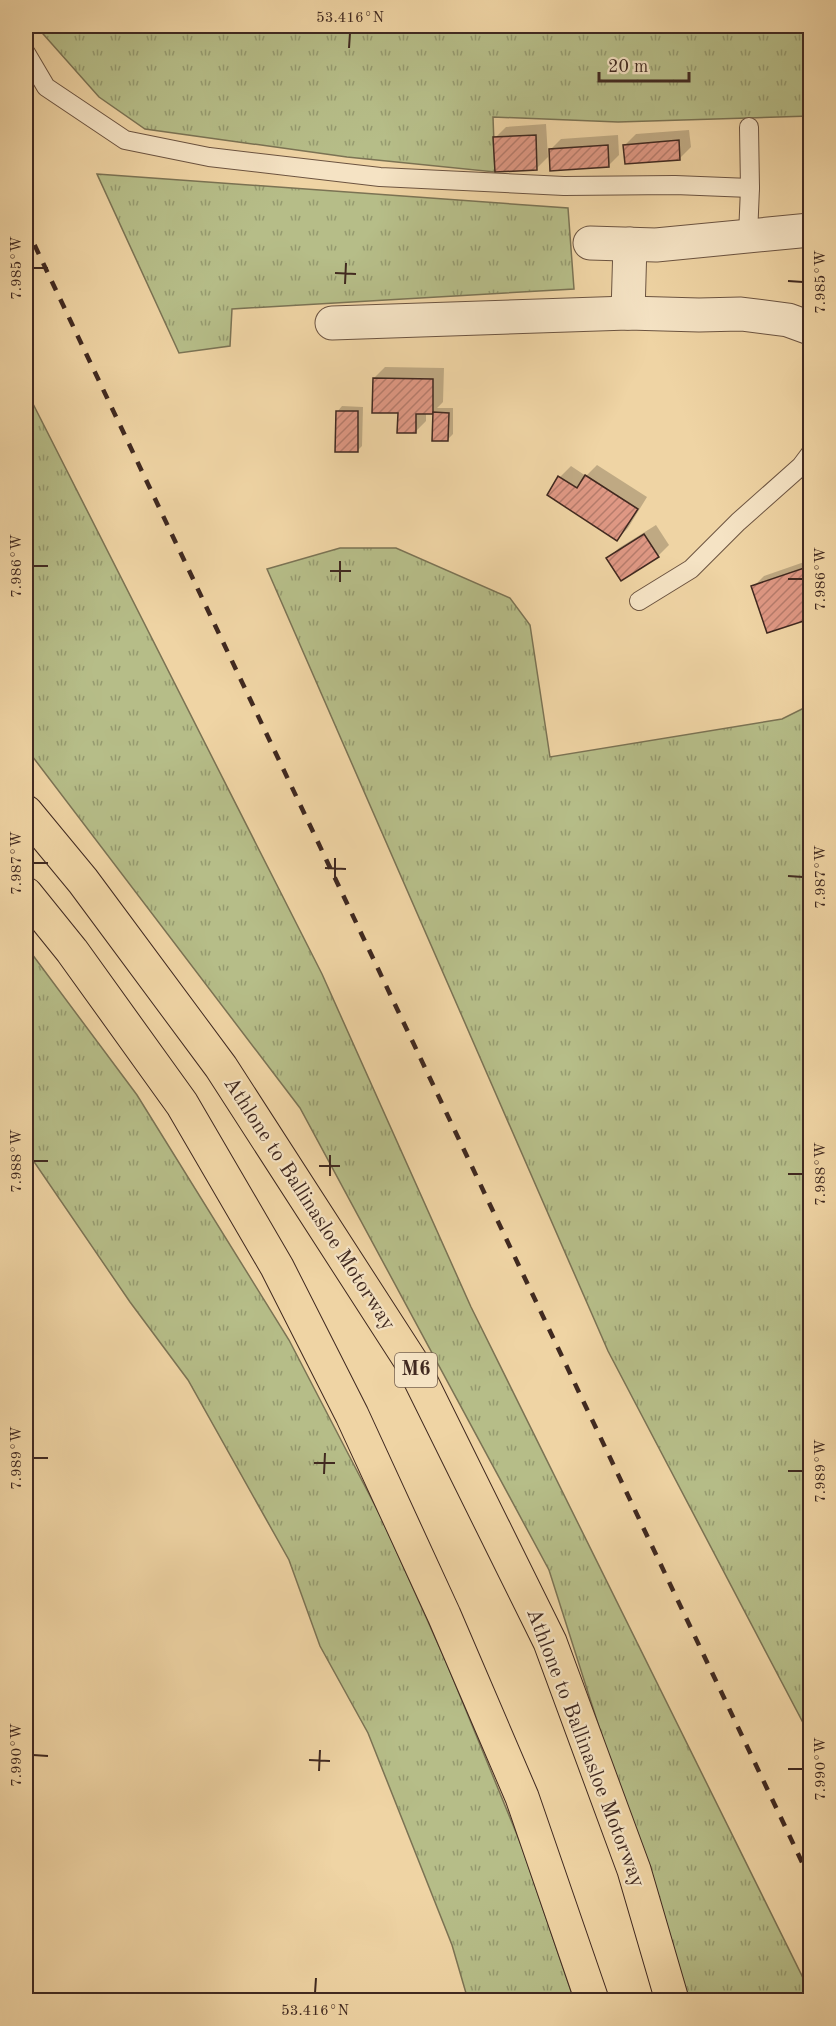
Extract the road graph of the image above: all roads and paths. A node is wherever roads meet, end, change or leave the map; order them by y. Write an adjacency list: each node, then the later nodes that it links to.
1 (26, 53): 3 (lane)
2 (749, 127): 3 (lane)
3 (750, 188): 5 (lane)
4 (810, 230): 5 (street)
5 (748, 236): 7 (street)
6 (590, 243): 7 (street)
7 (630, 244): 8 (street)
8 (628, 313): 9 (street); 10 (street)
9 (332, 323)
10 (810, 328)
11 (810, 454): 12 (lane)
12 (639, 601)
13 (26, 812): 16 (highway, Athlone to Ballinasloe Motorway / M6)
14 (26, 894): 15 (highway)
15 (592, 2001)
16 (672, 2001)

